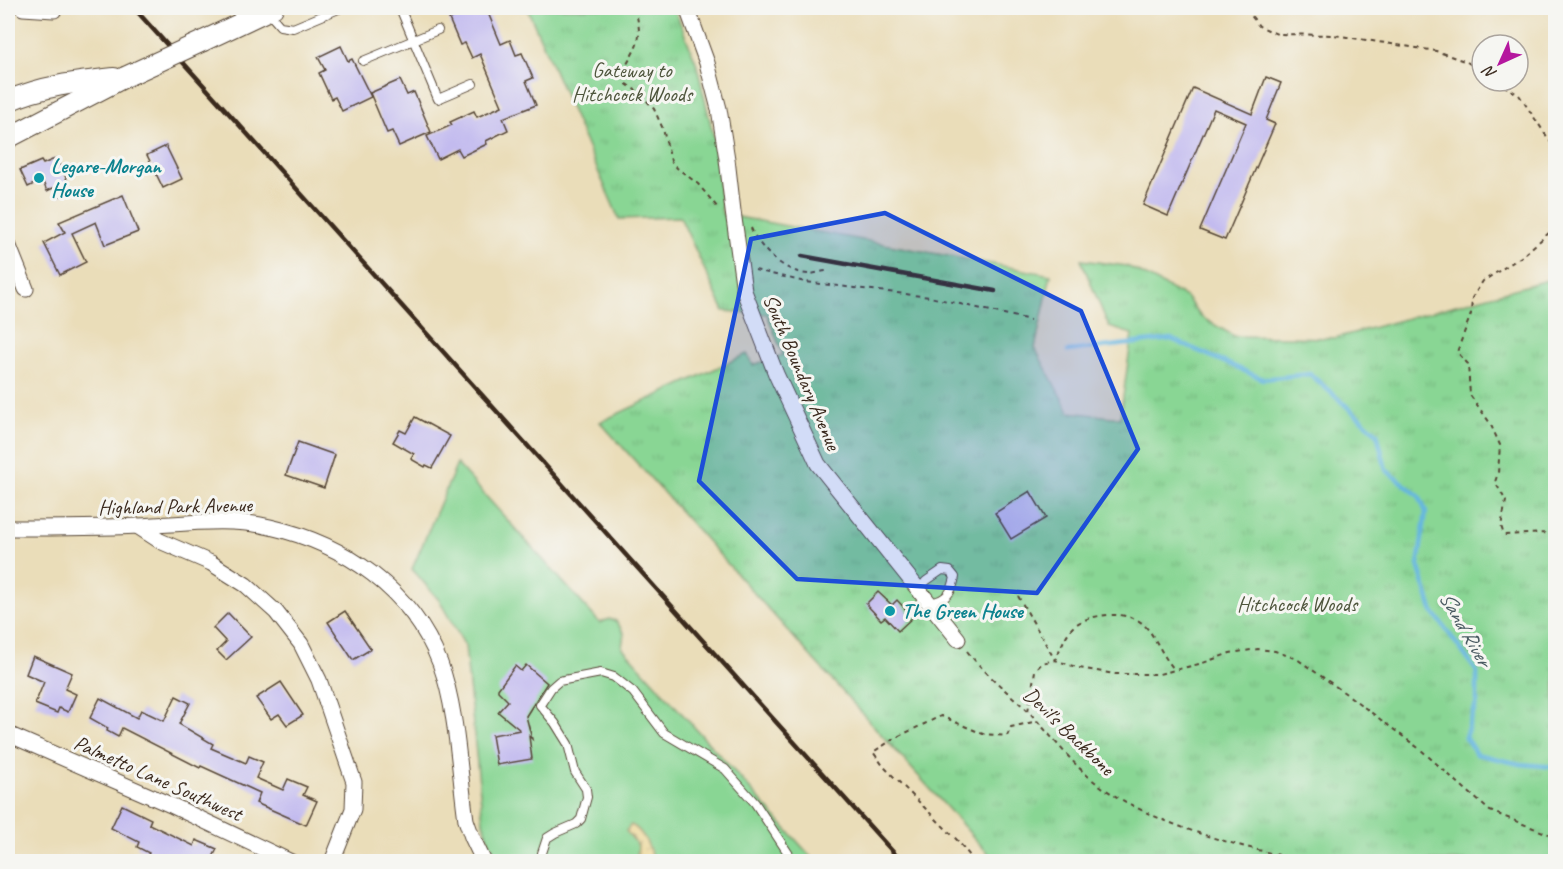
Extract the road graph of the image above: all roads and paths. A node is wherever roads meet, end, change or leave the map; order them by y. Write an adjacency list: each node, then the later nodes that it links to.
1 (23, 8): 8 (street)
2 (341, 8): 7 (lane)
3 (400, 8): 11 (lane)
4 (635, 8): 20 (path)
5 (687, 8): 24 (street, South Boundary Avenue)
6 (1251, 8): 13 (path)
7 (270, 9): 9 (street)
8 (54, 10)
9 (242, 13): 14 (street, bridge)
10 (438, 30): 11 (lane)
11 (413, 40): 12 (lane); 15 (lane)
12 (363, 61)
13 (1470, 64)
14 (125, 77): 17 (street); 18 (street)
15 (473, 84)
16 (1516, 93): 19 (path)
17 (8, 100)
18 (8, 138)
19 (1556, 150)
20 (720, 211)
21 (749, 223): 25 (path)
22 (1556, 227): 30 (path)
23 (8, 244): 26 (street)
24 (741, 267): 27 (path); 33 (street, South Boundary Avenue)
25 (828, 271)
26 (26, 289)
27 (1030, 320)
28 (137, 526): 29 (street, Highland Park Avenue); 44 (street); 45 (street, Highland Park Avenue)
29 (8, 528)
30 (1549, 533): 31 (path); 32 (path)
31 (1556, 533)
32 (1556, 542)
33 (919, 590): 35 (street, South Boundary Avenue); 35 (lane)
34 (1018, 596): 37 (path)
35 (931, 603): 36 (street, South Boundary Avenue)
36 (958, 639): 39 (path, Devil's Backbone)
37 (1055, 660): 38 (path); 38 (path); 39 (path)
38 (1175, 670): 42 (path)
39 (1028, 711): 40 (path, Devil's Backbone)
40 (1037, 721): 48 (path); 49 (path, Devil's Backbone)
41 (8, 734): 43 (street, Palmetto Lane Southwest)
42 (1556, 837)
43 (286, 860)
44 (332, 861)
45 (484, 861)
46 (543, 861): 47 (lane)
47 (794, 861)
48 (975, 861)
49 (1313, 861)

